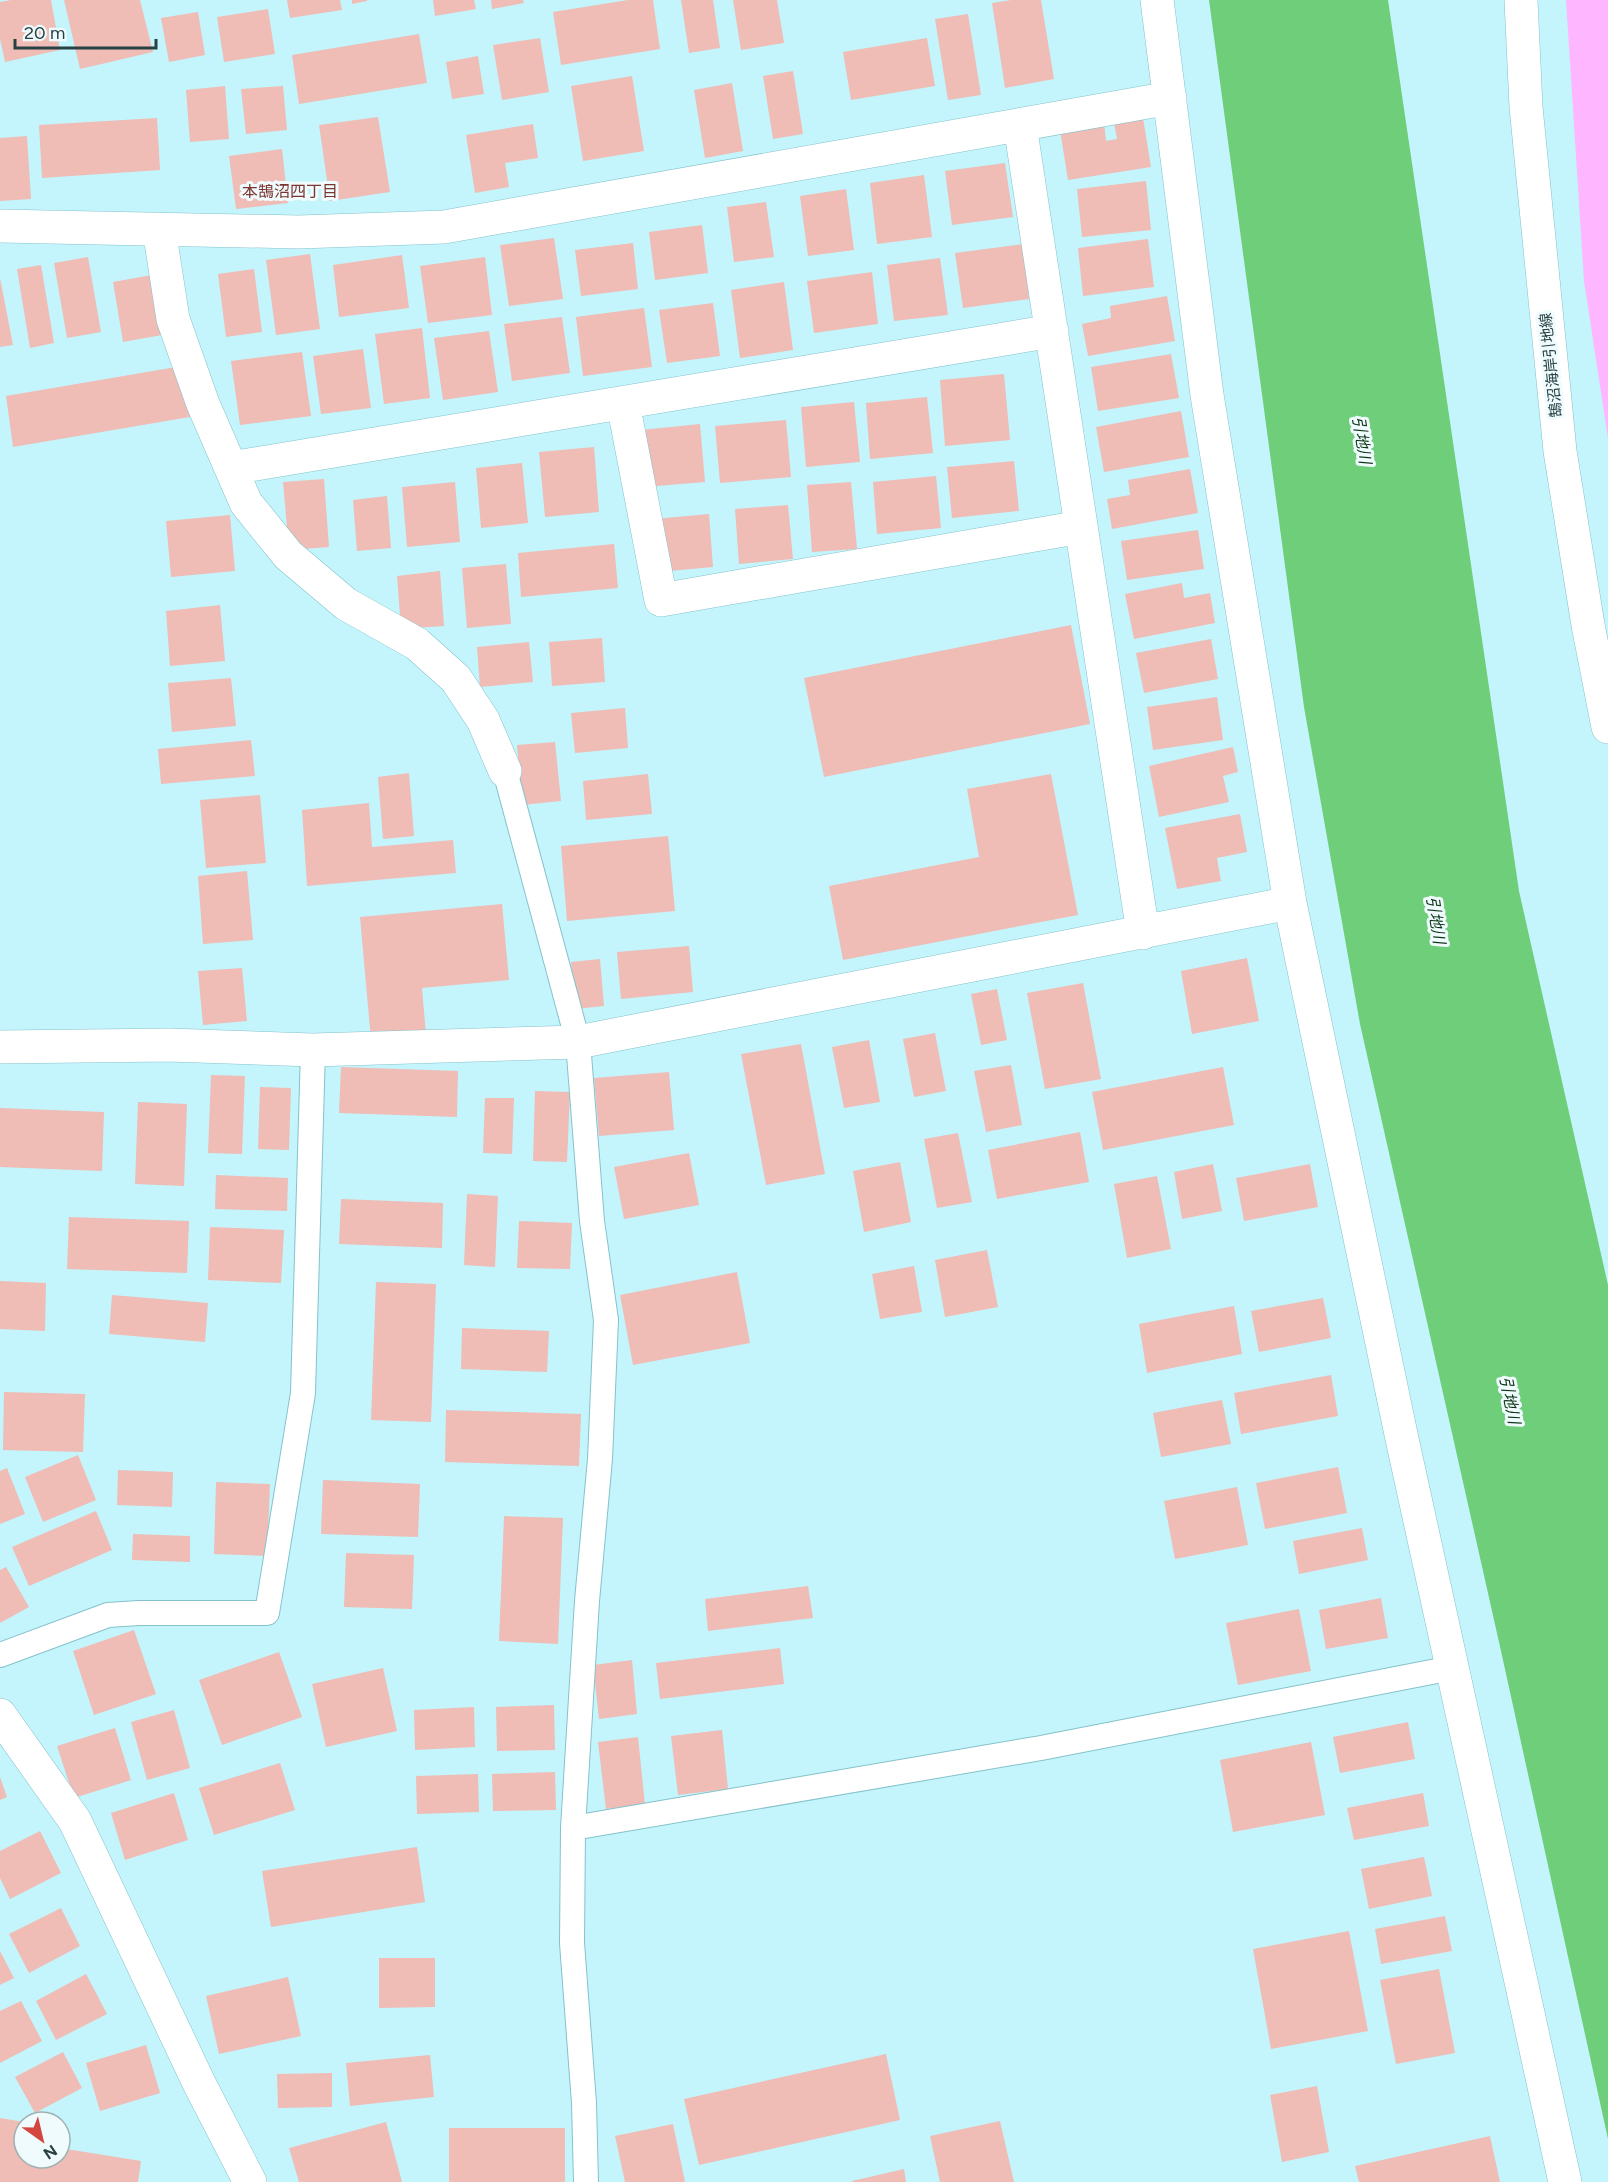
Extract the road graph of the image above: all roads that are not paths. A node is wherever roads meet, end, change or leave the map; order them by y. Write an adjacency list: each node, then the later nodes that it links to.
1 (1156, 0): 3 (street)
2 (1521, 0): 11 (street, 鵠沼海岸引地線)
3 (1170, 98): 4 (street); 13 (street)
4 (1020, 125): 6 (street); 7 (street)
5 (0, 226): 6 (street)
6 (159, 229): 9 (street)
7 (1052, 331): 8 (street); 10 (street)
8 (623, 403): 9 (street); 10 (street)
9 (231, 468): 12 (street)
10 (1081, 527): 14 (street)
11 (1608, 728)
12 (505, 771): 15 (lane)
13 (1290, 903): 14 (street); 19 (street)
14 (1143, 933): 15 (street)
15 (578, 1042): 17 (street); 21 (lane)
16 (0, 1047): 17 (street)
17 (313, 1050): 18 (lane)
18 (0, 1655)
19 (1452, 1668): 21 (lane); 24 (street)
20 (0, 1715): 22 (street)
21 (573, 1828): 23 (lane)
22 (250, 2182)
23 (586, 2182)
24 (1565, 2182)

